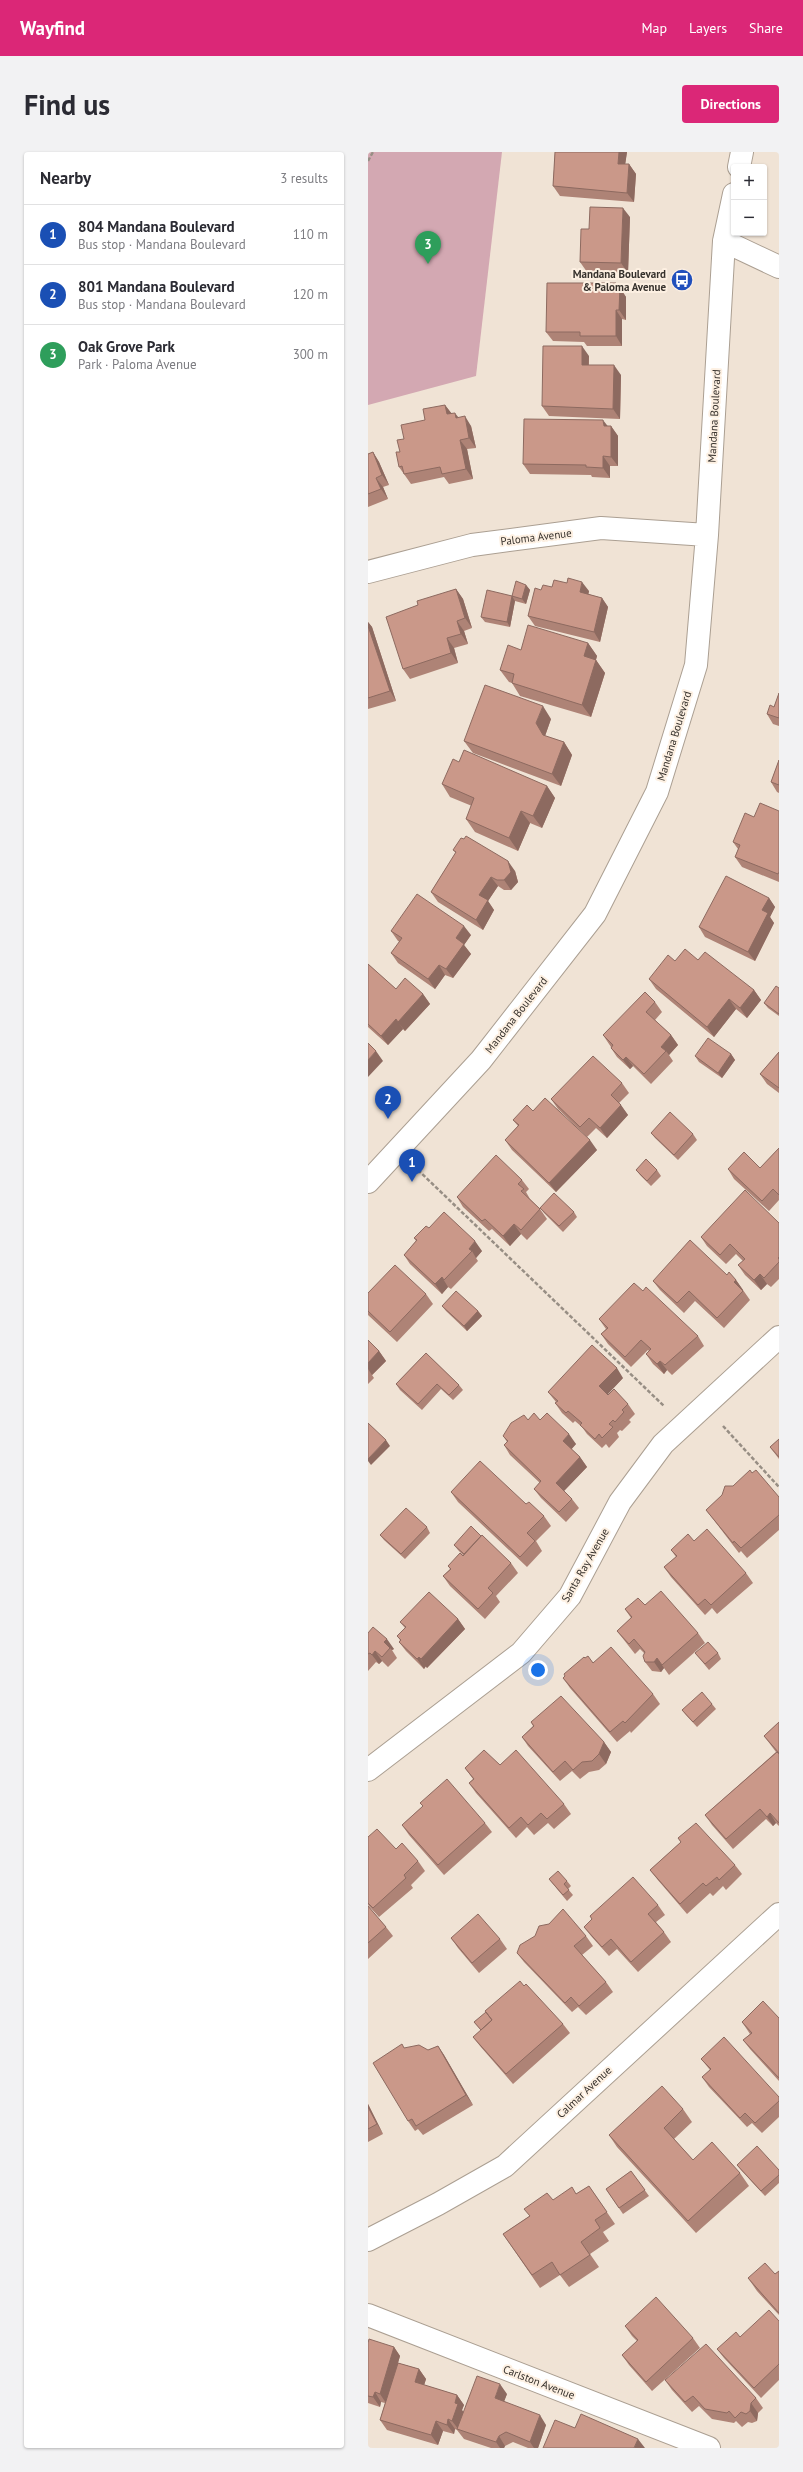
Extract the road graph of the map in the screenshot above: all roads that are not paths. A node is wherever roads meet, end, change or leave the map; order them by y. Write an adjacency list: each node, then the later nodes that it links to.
1 (742, 152): 2 (street)
2 (740, 164)
3 (733, 200): 4 (street, Mandana Boulevard)
4 (724, 241): 5 (street); 6 (street, Mandana Boulevard)
5 (779, 267)
6 (707, 535): 7 (street, Paloma Avenue); 8 (street, Mandana Boulevard)
7 (368, 572)
8 (368, 1182)
9 (779, 1337): 10 (street, Santa Ray Avenue)
10 (368, 1770)
11 (779, 1914): 12 (street, Calmar Avenue)
12 (368, 2240)
13 (368, 2315): 14 (street, Carlston Avenue)
14 (709, 2448)

